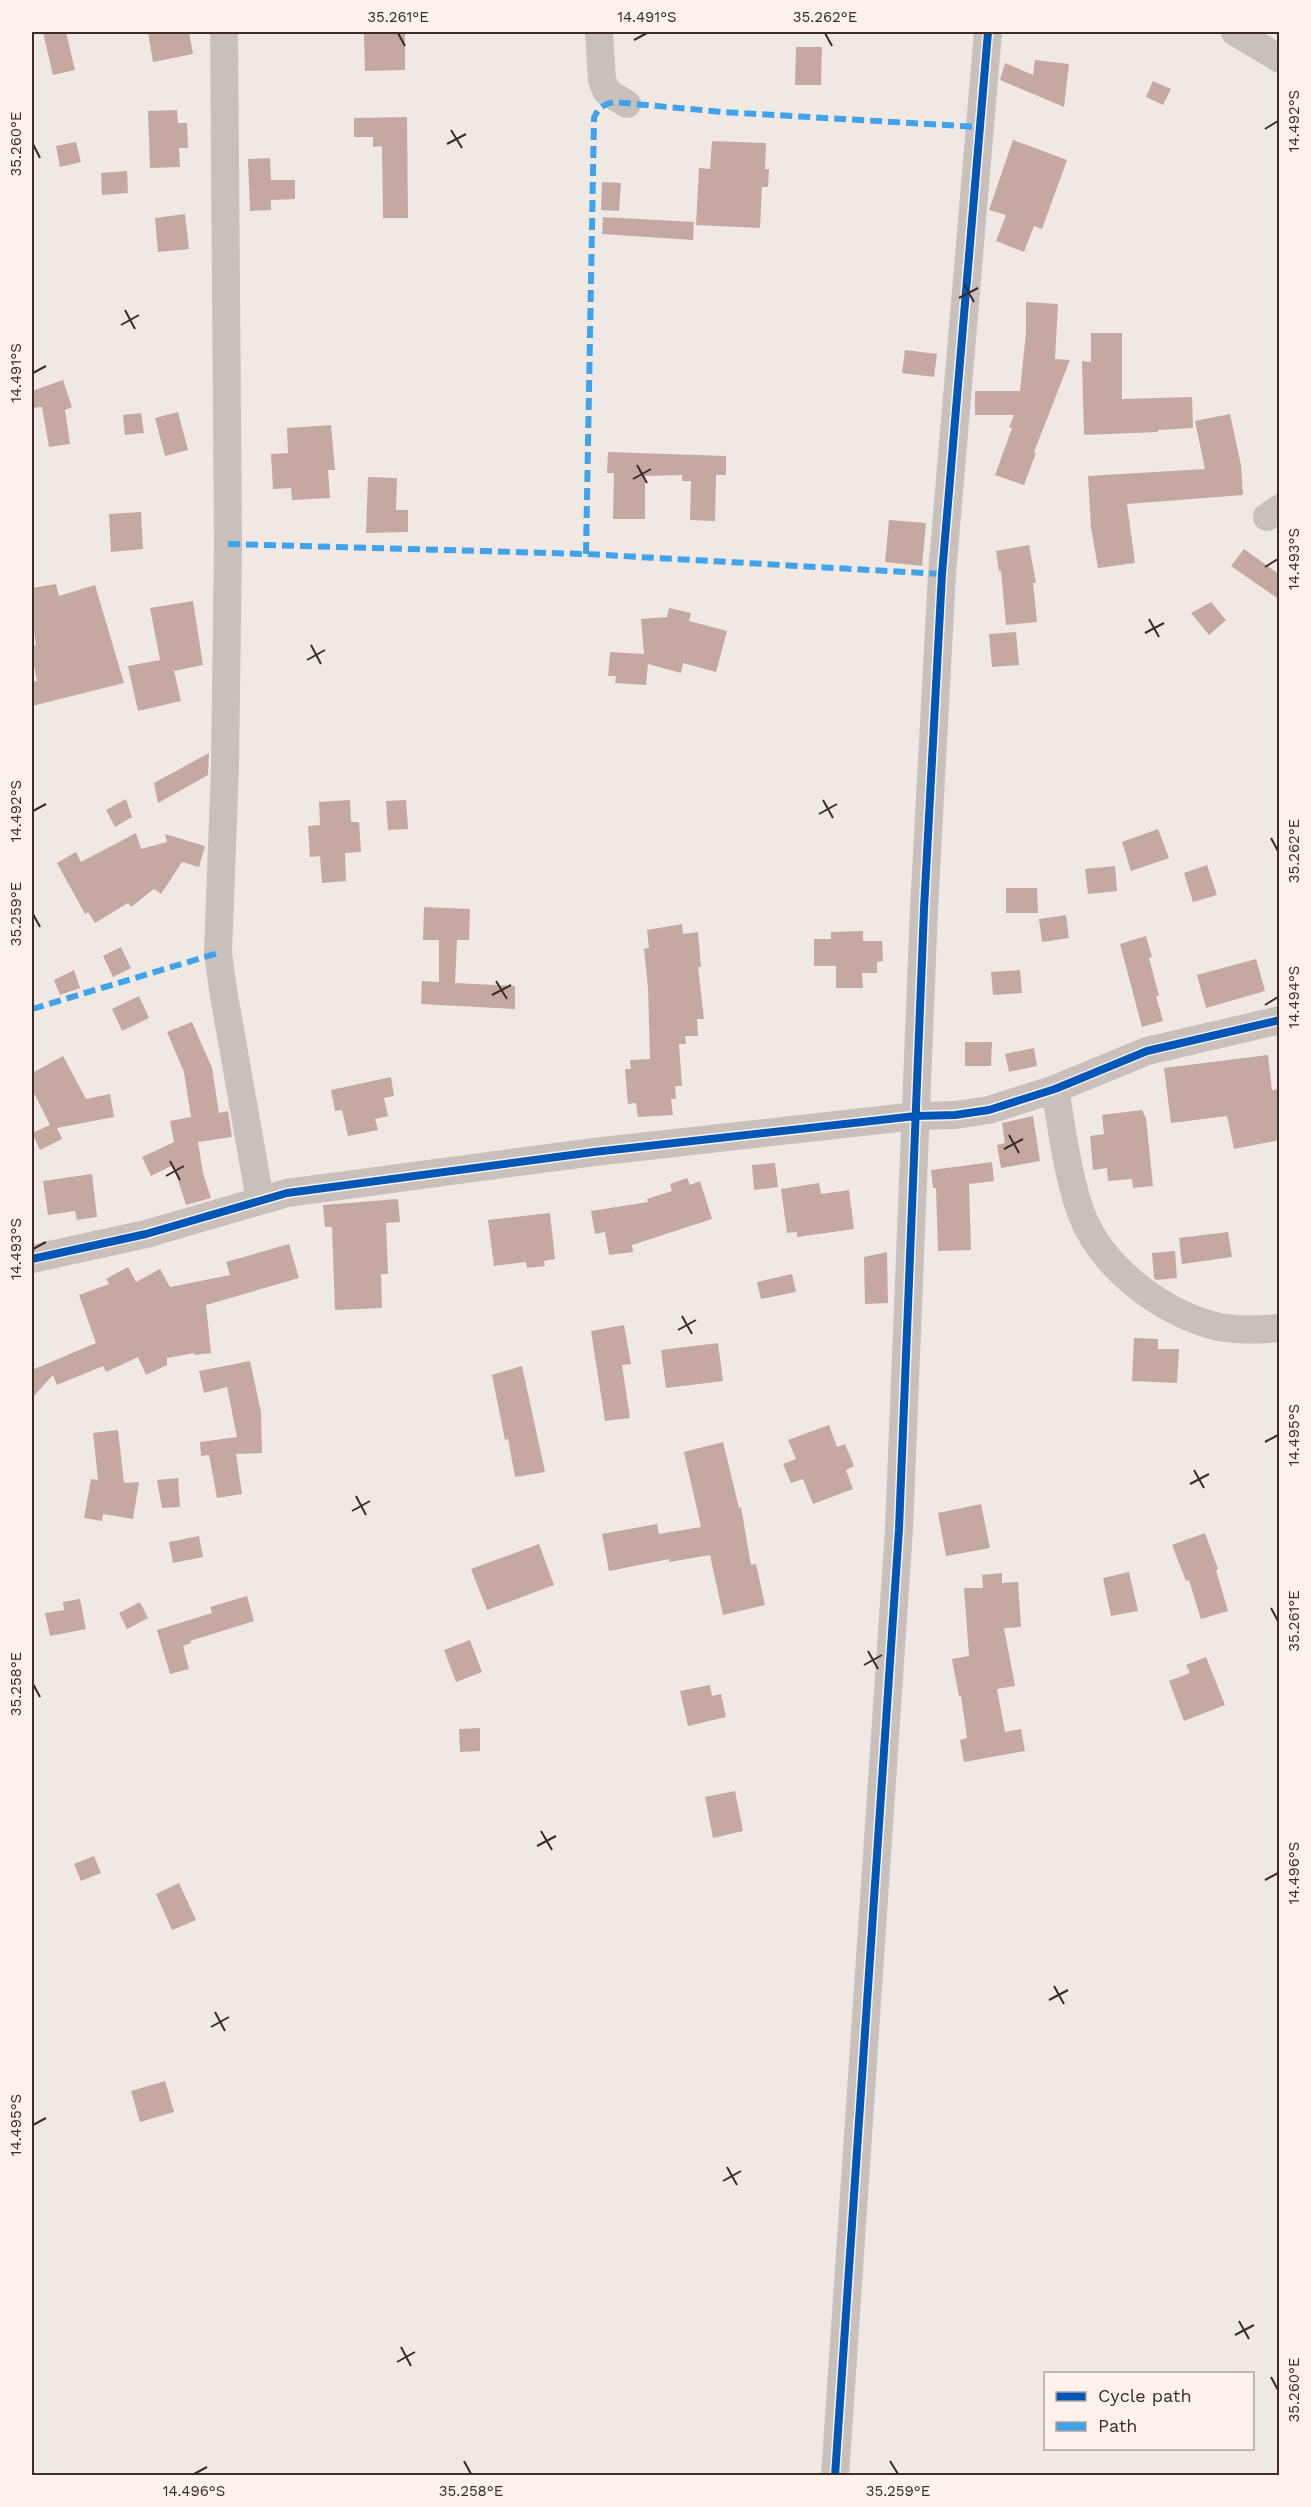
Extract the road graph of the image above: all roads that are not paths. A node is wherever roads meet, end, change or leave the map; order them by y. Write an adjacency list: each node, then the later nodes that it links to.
1 (224, 32): 10 (street)
2 (598, 32): 6 (street)
3 (988, 32): 9 (street)
4 (1235, 32): 5 (street)
5 (1280, 59)
6 (627, 104)
7 (1280, 1020): 8 (street)
8 (1055, 1089): 9 (street); 12 (street)
9 (916, 1116): 10 (street); 13 (street)
10 (260, 1200): 11 (street)
11 (32, 1259)
12 (1280, 1328)
13 (835, 2475)

